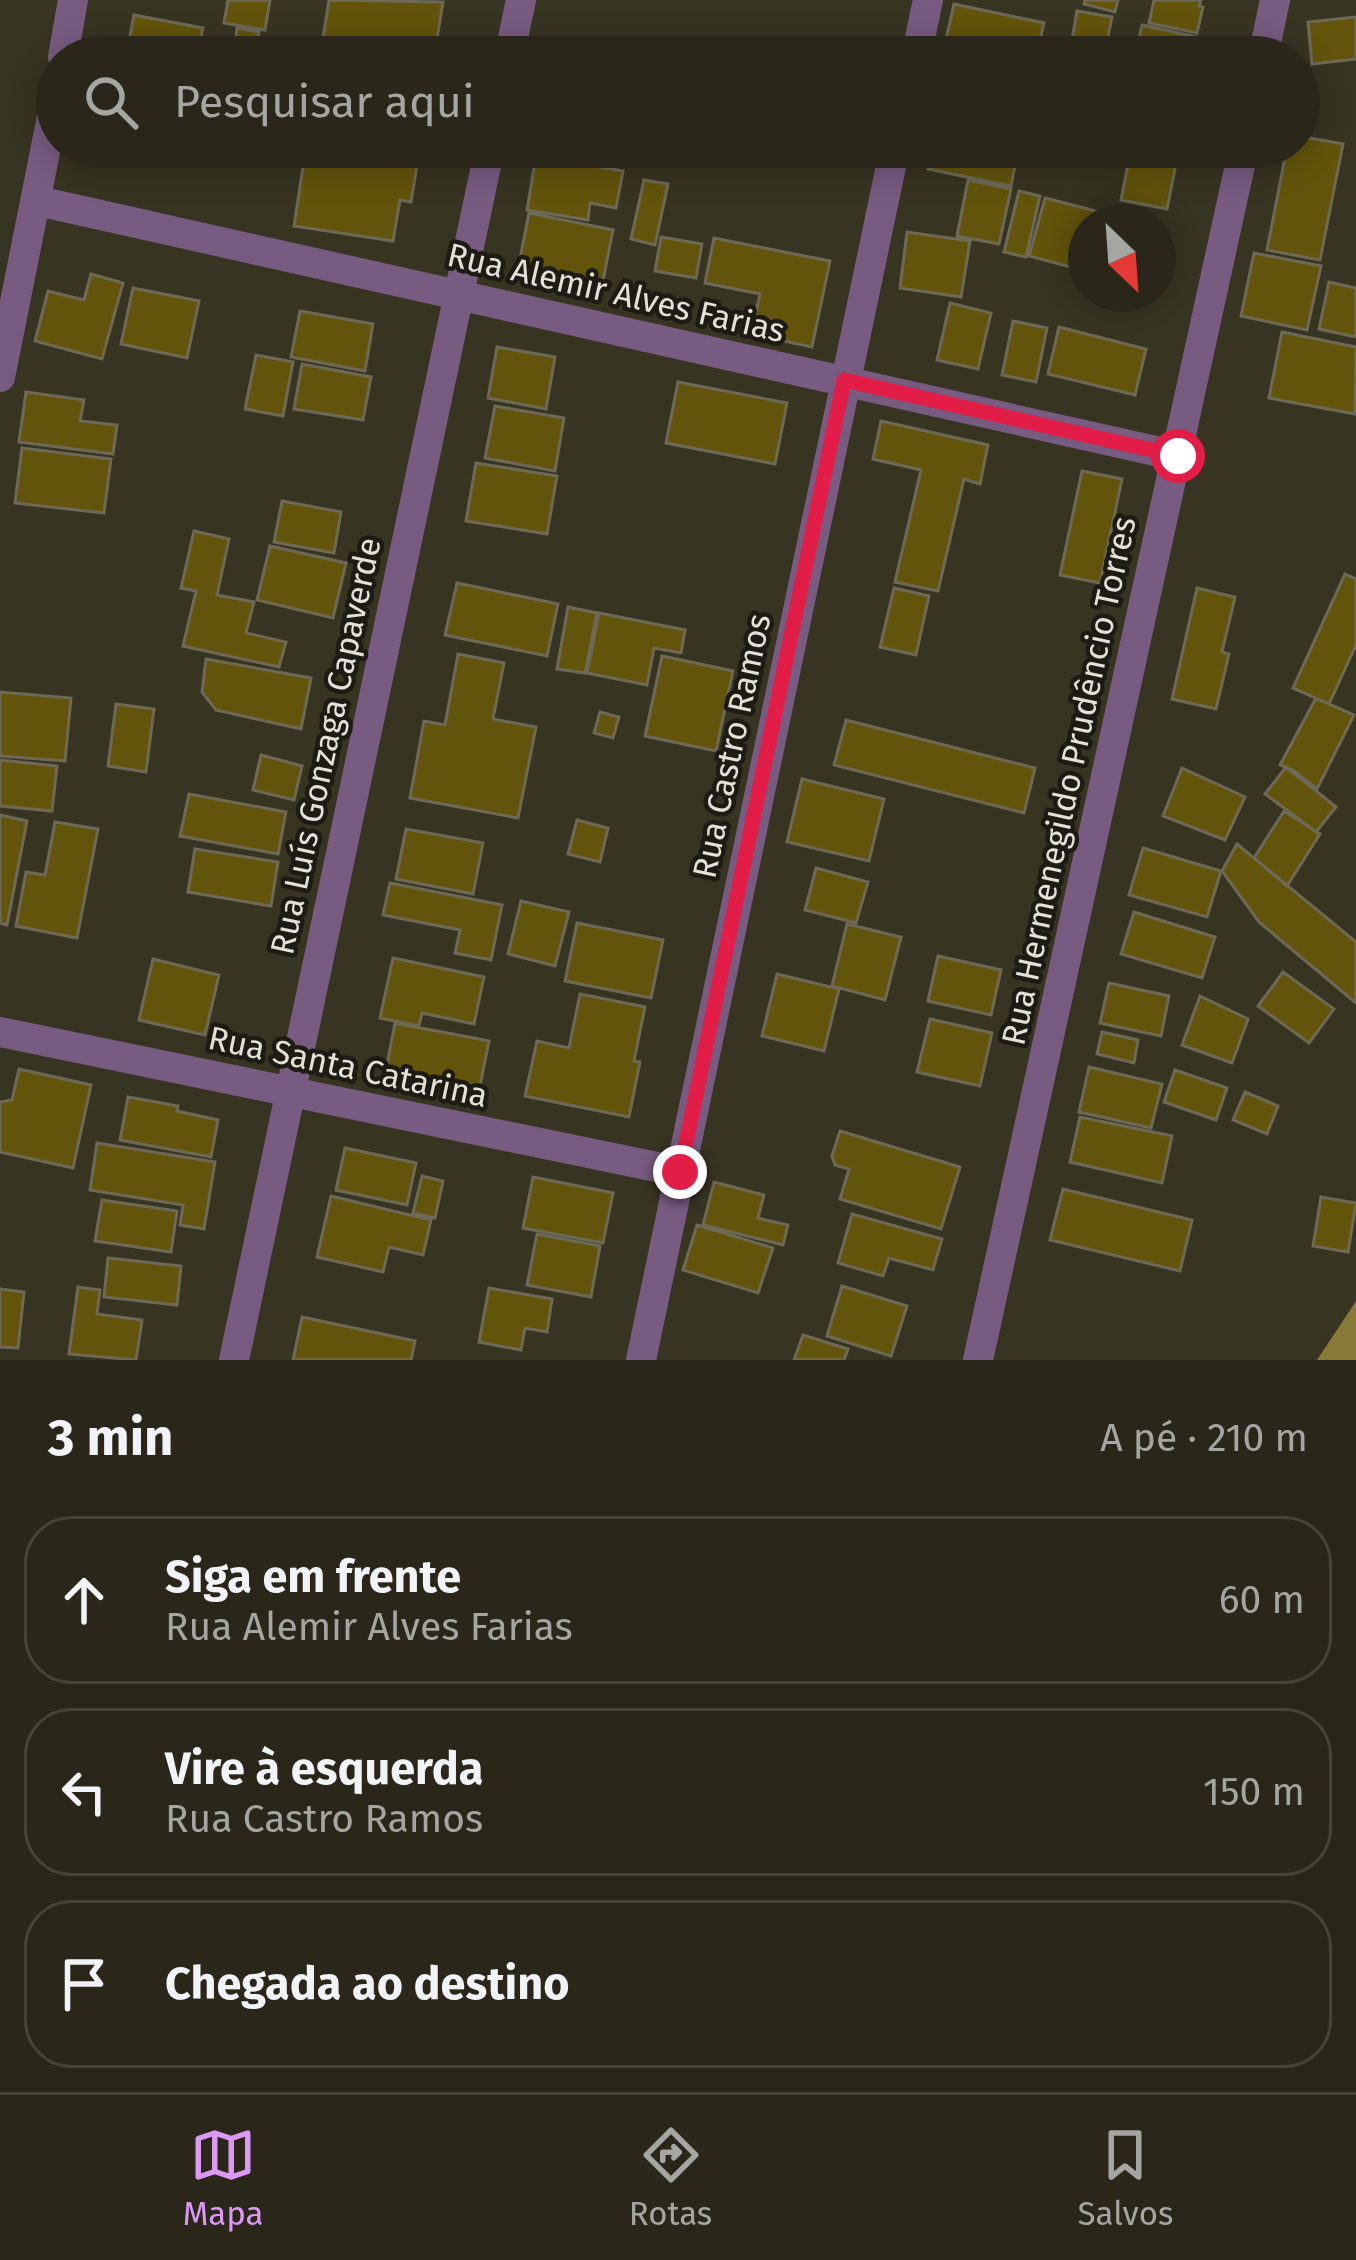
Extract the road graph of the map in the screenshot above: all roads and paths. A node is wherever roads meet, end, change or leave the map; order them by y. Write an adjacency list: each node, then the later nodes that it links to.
1 (73, 0): 5 (street)
2 (521, 0): 6 (street)
3 (928, 0): 7 (street)
4 (1275, 0): 8 (street)
5 (67, 36)
6 (513, 36)
7 (920, 36)
8 (1267, 36)
9 (44, 168): 13 (street)
10 (485, 168): 14 (street, Rua Luís Gonzaga Capaverde)
11 (891, 168): 16 (street, Rua Castro Ramos)
12 (1240, 168): 17 (street, Rua Hermenegildo Prudêncio Torres)
13 (38, 200): 14 (street, Rua Alemir Alves Farias); 15 (street)
14 (458, 295): 16 (street, Rua Alemir Alves Farias); 19 (street, Rua Luís Gonzaga Capaverde)
15 (0, 377)
16 (844, 380): 17 (street, Rua Alemir Alves Farias); 20 (street, Rua Castro Ramos)
17 (1178, 456): 23 (street, Rua Hermenegildo Prudêncio Torres)
18 (0, 1032): 19 (street, Rua Santa Catarina)
19 (290, 1092): 20 (street, Rua Santa Catarina); 21 (street, Rua Luís Gonzaga Capaverde)
20 (680, 1172): 22 (street, Rua Castro Ramos)
21 (234, 1360)
22 (641, 1360)
23 (978, 1360)

